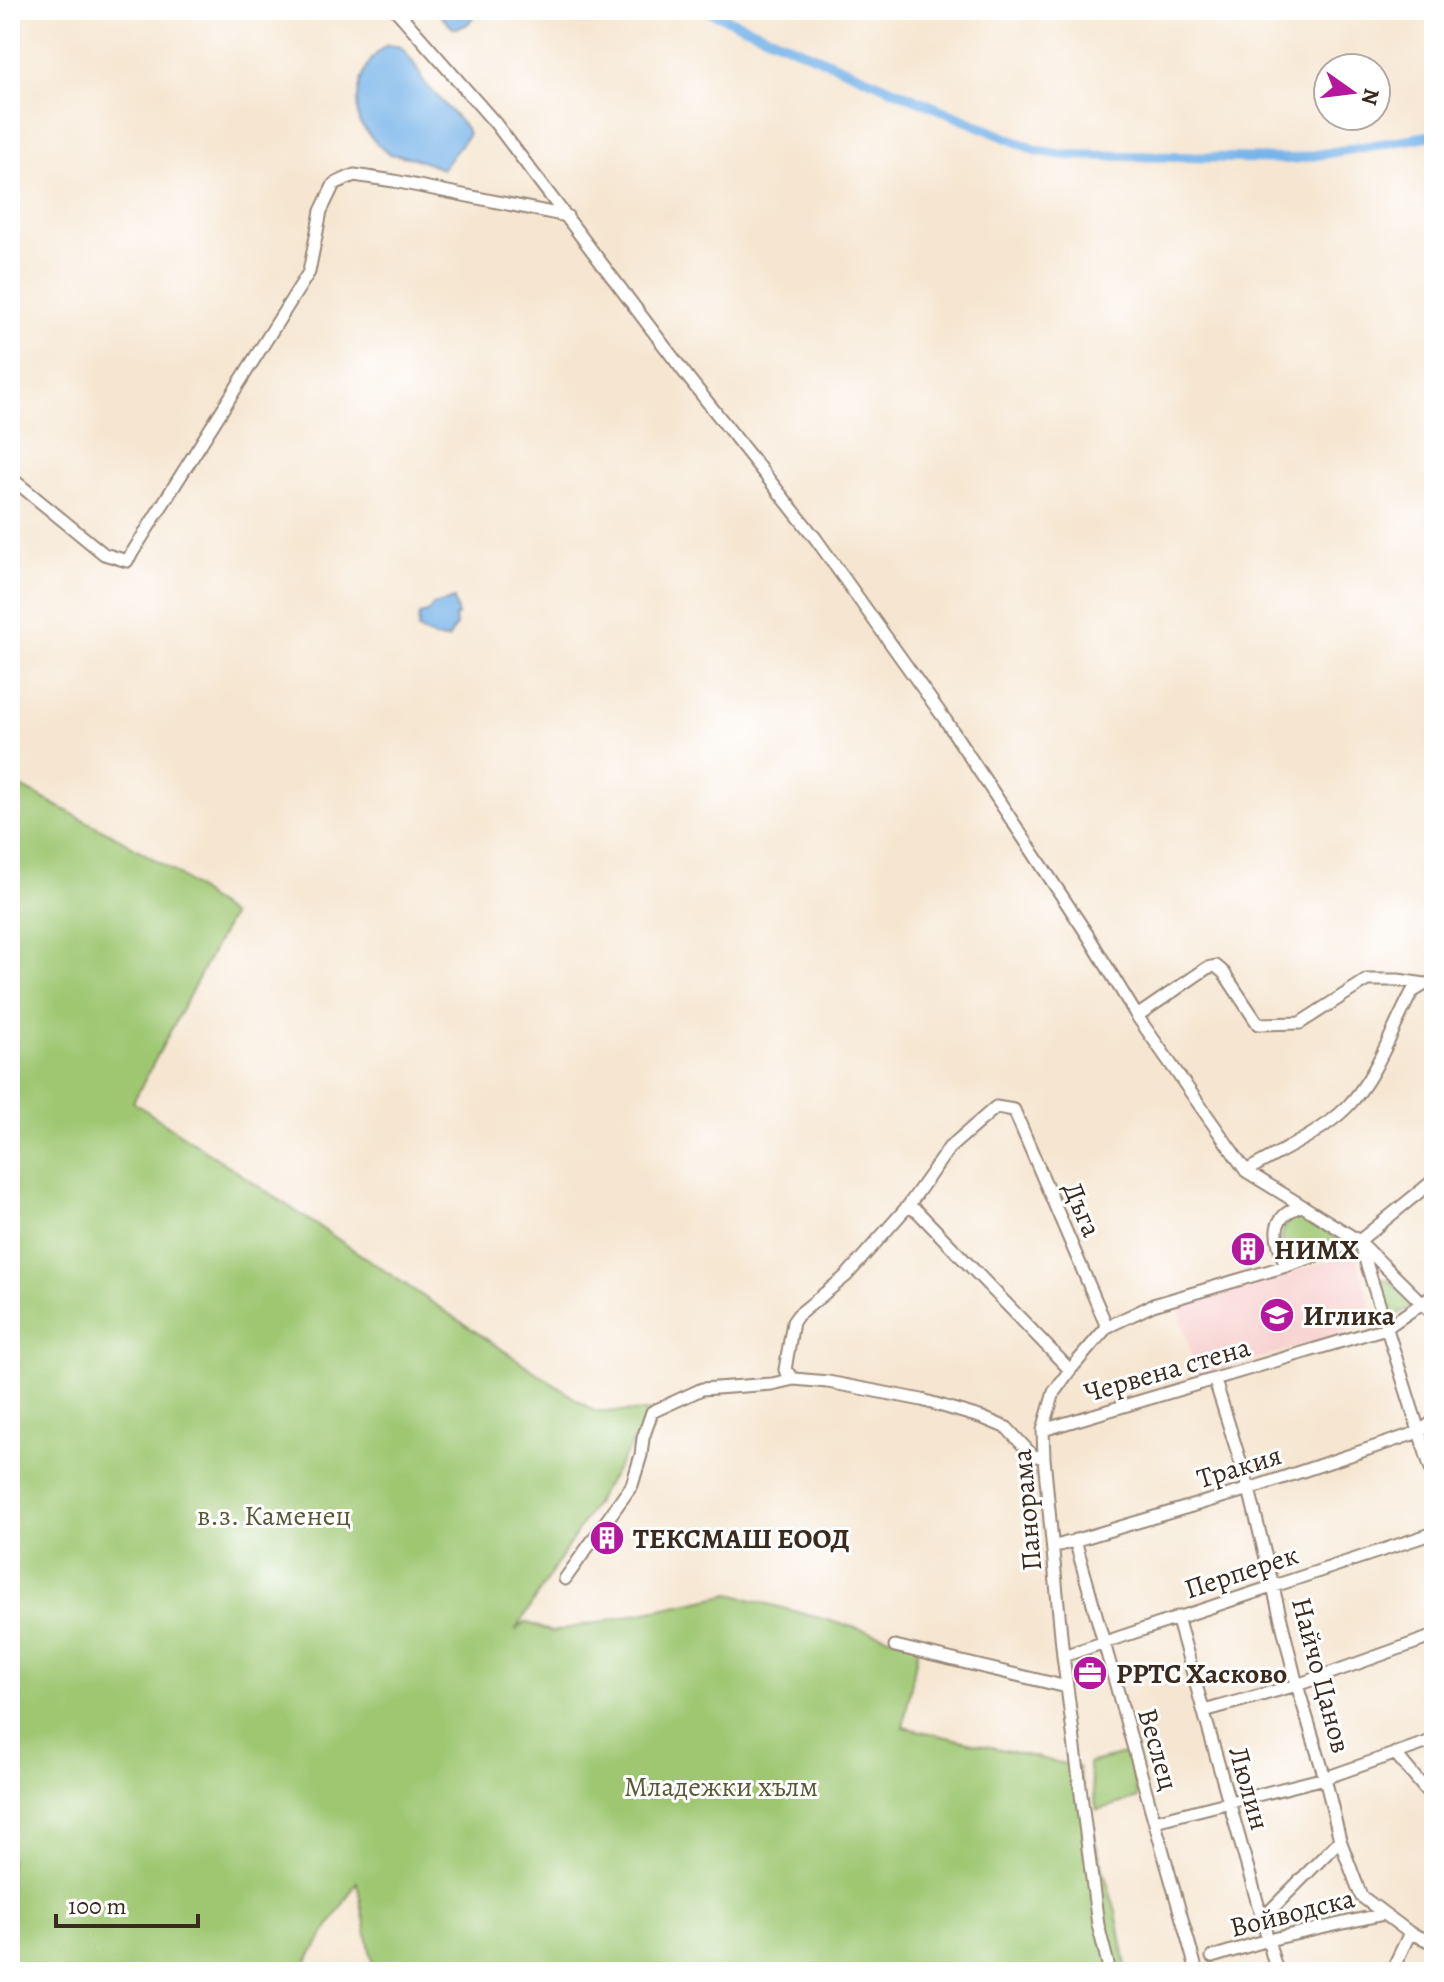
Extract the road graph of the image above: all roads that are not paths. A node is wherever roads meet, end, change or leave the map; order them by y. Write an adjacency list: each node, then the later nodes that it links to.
1 (396, 10): 2 (street)
2 (567, 216): 3 (street); 5 (street)
3 (10, 477)
4 (1429, 983): 5 (street); 6 (street)
5 (1137, 1016): 6 (street)
6 (1246, 1171): 9 (street)
7 (1434, 1180): 10 (street, Панорама)
8 (908, 1206): 15 (street, Дъга); 17 (street); 18 (street)
9 (1301, 1206): 10 (street); 11 (street)
10 (1359, 1241): 11 (street, Панорама); 13 (street); 16 (street)
11 (1286, 1266): 15 (street, Панорама)
12 (1434, 1295): 13 (street, Червена стена)
13 (1422, 1305): 14 (street); 16 (street, Червена стена)
14 (1434, 1315)
15 (1107, 1327): 17 (street, Панорама)
16 (1386, 1328): 19 (street, Червена стена); 22 (street)
17 (1070, 1370): 21 (street, Панорама)
18 (794, 1379): 23 (street); 30 (street)
19 (1215, 1381): 21 (street, Червена стена); 26 (street, Найчо Цанов)
20 (1434, 1421): 22 (street, Тракия)
21 (1043, 1430): 23 (street, Панорама)
22 (1419, 1432): 24 (street); 26 (street, Тракия)
23 (1044, 1458): 29 (street, Панорама)
24 (1432, 1464): 25 (street)
25 (1434, 1479)
26 (1249, 1489): 28 (street, Тракия); 31 (street, Найчо Цанов)
27 (1434, 1533): 31 (street, Перперек)
28 (1075, 1540): 29 (street, Тракия); 34 (street, Веслец)
29 (1053, 1547): 36 (street, Панорама)
30 (565, 1579)
31 (1273, 1587): 32 (street, Перперек); 37 (street, Найчо Цанов)
32 (1177, 1617): 34 (street, Перперек); 39 (street, Люлин)
33 (1434, 1636): 37 (street)
34 (1104, 1642): 36 (street, Перперек); 45 (street, Веслец)
35 (895, 1646): 38 (street)
36 (1063, 1656): 38 (street, Панорама)
37 (1297, 1685): 39 (street); 42 (street, Найчо Цанов)
38 (1067, 1687): 53 (street, Панорама)
39 (1204, 1711): 44 (street, Люлин)
40 (1434, 1740): 41 (street)
41 (1395, 1753): 42 (street); 43 (street)
42 (1325, 1778): 44 (street); 46 (street, Найчо Цанов)
43 (1434, 1800)
44 (1229, 1802): 45 (street); 48 (street, Люлин)
45 (1155, 1821): 54 (street, Веслец)
46 (1340, 1840): 47 (street, Найчо Цанов); 48 (street)
47 (1384, 1914): 49 (street, Найчо Цанов); 50 (street, Войводска)
48 (1262, 1919): 50 (street, Люлин)
49 (1410, 1933): 51 (street, Найчо Цанов); 56 (street)
50 (1268, 1940): 52 (street, Войводска); 55 (street, Люлин)
51 (1434, 1943)
52 (1212, 1957)
53 (1110, 1972)
54 (1197, 1972)
55 (1277, 1972)
56 (1391, 1972)

